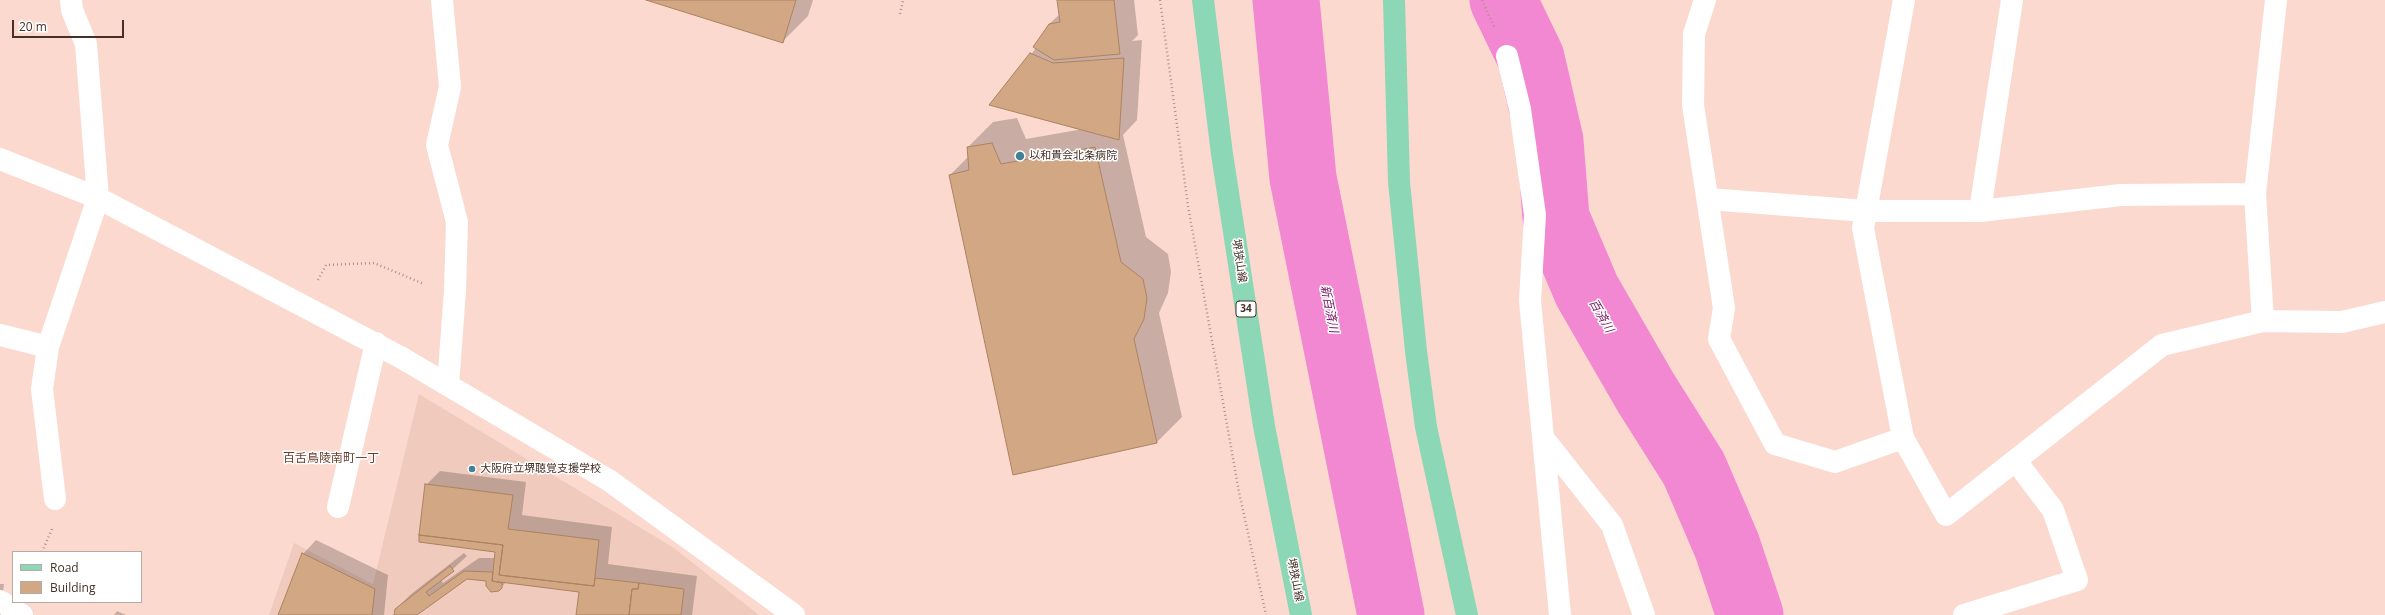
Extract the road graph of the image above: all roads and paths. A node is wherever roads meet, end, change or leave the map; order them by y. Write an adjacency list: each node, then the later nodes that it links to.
1 (71, 0): 15 (street)
2 (442, 0): 19 (street)
3 (904, 0): 11 (path)
4 (1160, 0): 35 (path)
5 (1203, 0): 36 (main road, 堺狭山線 / 34)
6 (1394, 0): 37 (main road)
7 (1705, 0): 16 (street)
8 (1904, 0): 17 (street)
9 (2012, 0): 18 (street)
10 (2276, 0): 14 (street)
11 (900, 14)
12 (1507, 56): 28 (street)
13 (0, 159): 15 (street)
14 (2254, 194): 18 (street); 22 (street)
15 (98, 198): 20 (street); 25 (street)
16 (1708, 199): 17 (street); 27 (street)
17 (1866, 211): 18 (street); 27 (street)
18 (1980, 211)
19 (454, 298): 20 (path); 26 (street)
20 (304, 307): 24 (street)
21 (2385, 312): 22 (street)
22 (2263, 321): 29 (street)
23 (0, 335): 25 (street)
24 (376, 343): 26 (street); 31 (street)
25 (48, 348): 30 (street)
26 (448, 385): 34 (street)
27 (1903, 438): 29 (street)
28 (1544, 439): 38 (street); 39 (street)
29 (2016, 461): 40 (street)
30 (55, 499)
31 (338, 508)
32 (0, 600): 33 (street)
33 (22, 615)
34 (794, 615)
35 (1266, 615)
36 (1301, 615)
37 (1467, 615)
38 (1560, 615)
39 (1644, 615)
40 (1964, 615)

